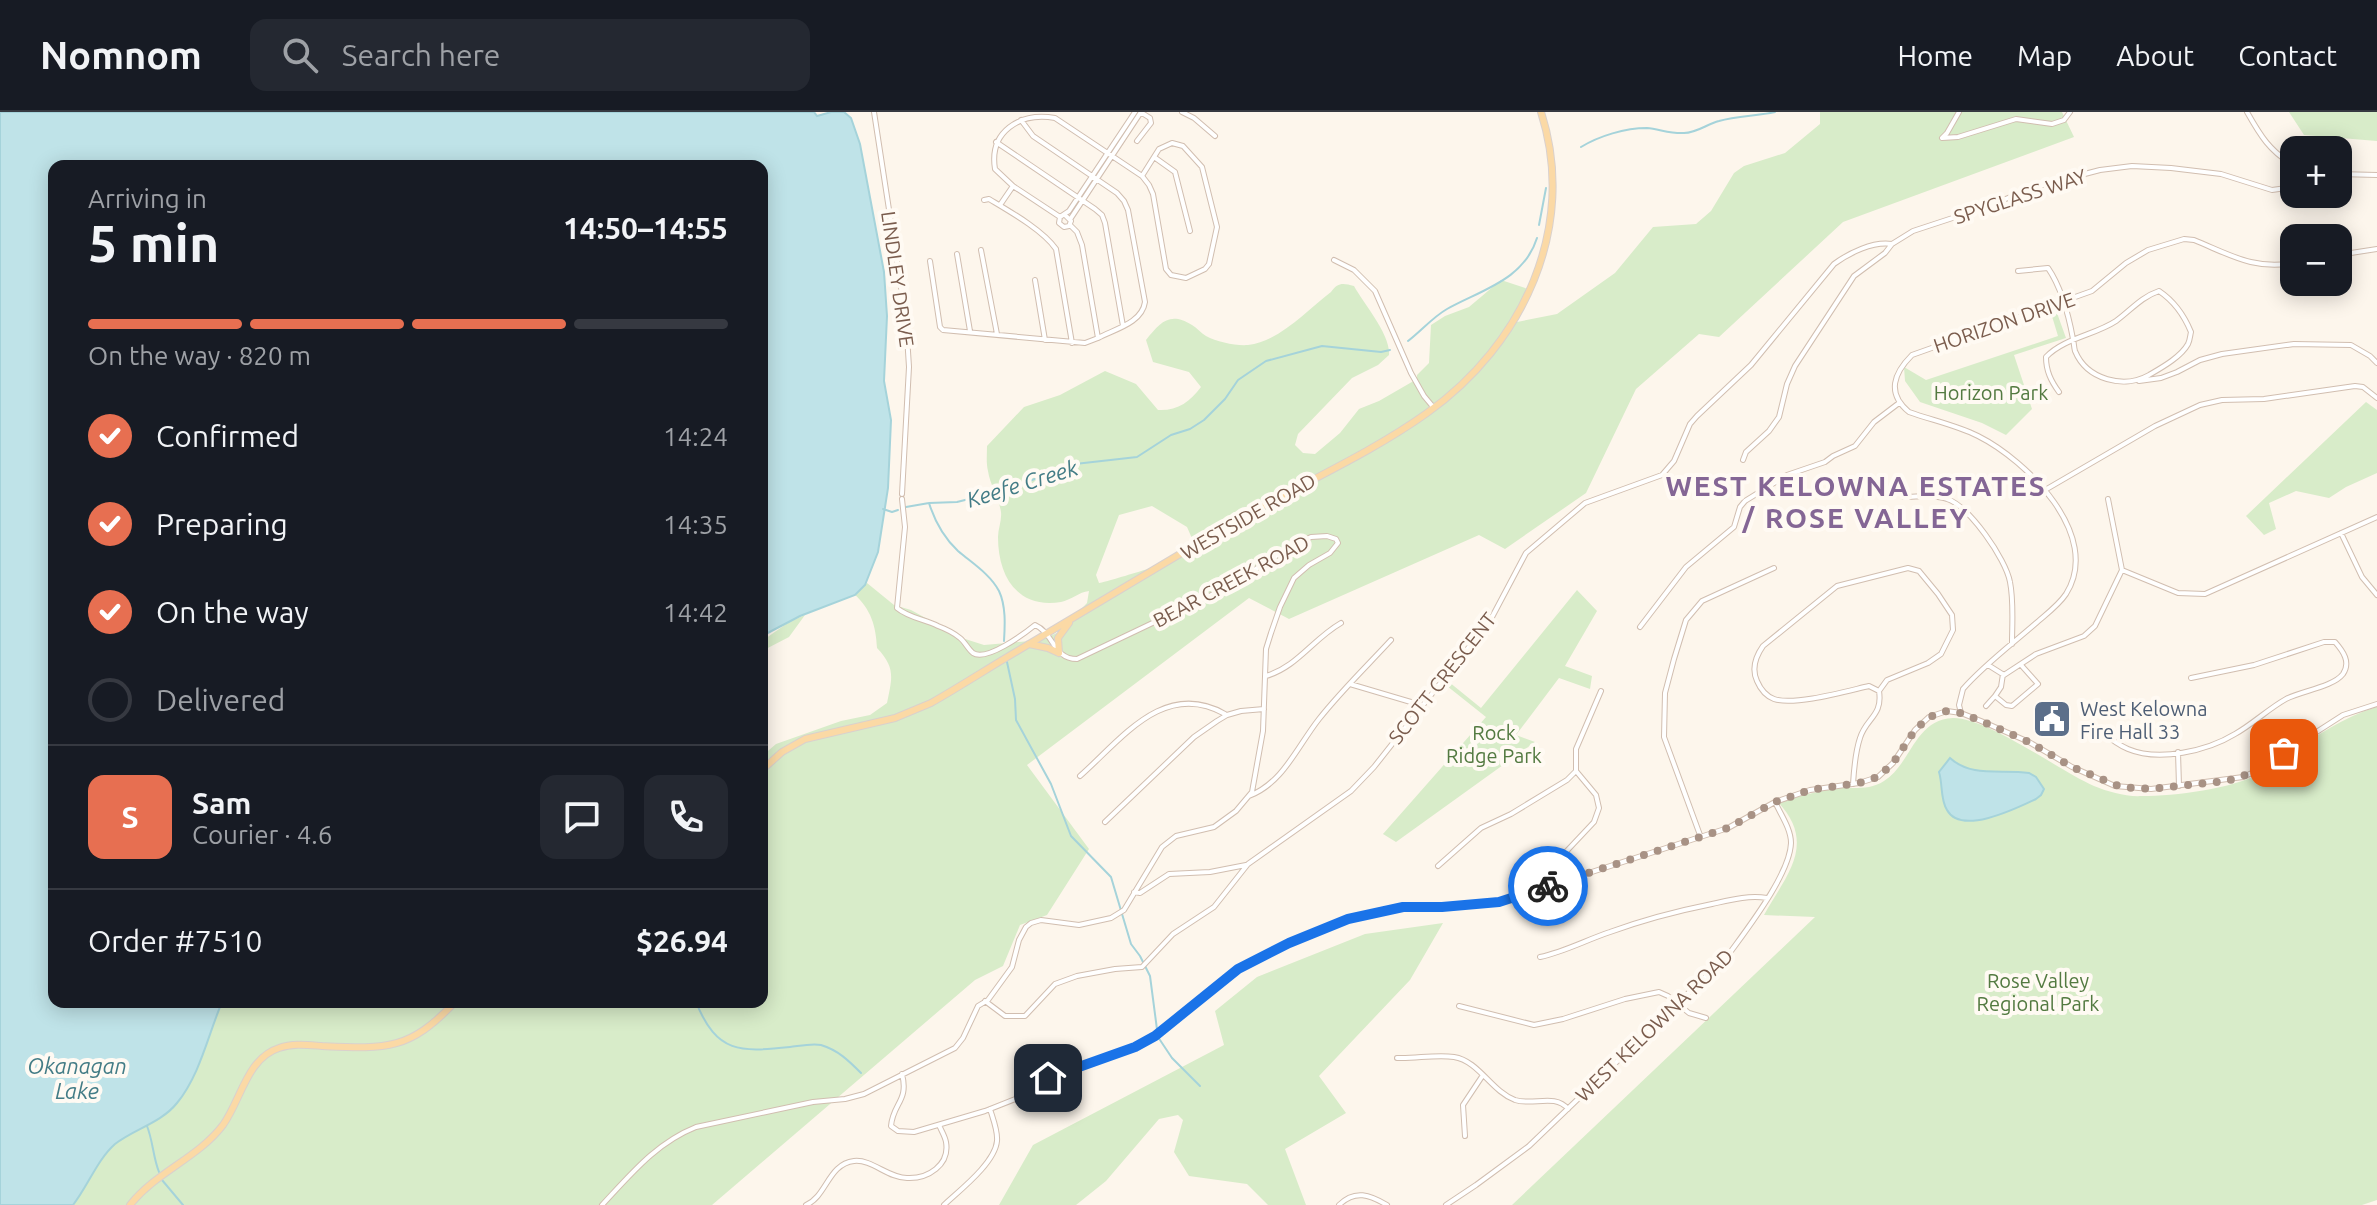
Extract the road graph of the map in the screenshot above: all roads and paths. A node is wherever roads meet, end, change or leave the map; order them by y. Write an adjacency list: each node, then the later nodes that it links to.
1 (874, 112): 64 (street, LINDLEY DRIVE)
2 (1140, 112): 11 (street); 13 (street)
3 (1182, 112): 10 (street)
4 (1541, 112): 51 (main road, WESTSIDE ROAD)
5 (1959, 112): 6 (street)
6 (2070, 112)
7 (2247, 112): 14 (street)
8 (1053, 114): 9 (street); 13 (street)
9 (1021, 120): 12 (street); 19 (street)
10 (1215, 136)
11 (1137, 141)
12 (996, 142): 20 (street); 22 (street)
13 (1110, 154): 18 (street); 19 (street)
14 (2280, 156)
15 (1154, 157): 18 (street); 18 (street); 27 (street)
16 (2352, 174): 17 (street)
17 (2377, 175)
18 (1142, 176)
19 (1094, 178): 22 (street); 39 (street)
20 (1013, 186): 24 (street); 25 (street)
21 (2280, 189): 28 (street, SPYGLASS WAY)
22 (1080, 198): 25 (street); 26 (street); 39 (street)
23 (984, 200): 24 (street)
24 (1000, 205): 45 (street)
25 (1063, 216): 26 (street); 26 (street)
26 (1070, 222): 42 (street)
27 (1190, 231)
28 (1892, 244): 52 (street); 79 (street, SCOTT CRESCENT)
29 (2377, 249): 31 (street)
30 (981, 250): 41 (street)
31 (2352, 253)
32 (957, 254): 40 (street)
33 (1334, 260): 51 (street)
34 (930, 261): 40 (street)
35 (2280, 265): 38 (street, HORIZON DRIVE)
36 (2018, 271): 38 (street)
37 (1035, 280): 43 (street)
38 (2063, 302): 44 (street); 50 (street, HORIZON DRIVE)
39 (1123, 326): 42 (street)
40 (970, 331): 41 (street)
41 (997, 334): 43 (street)
42 (1098, 338): 45 (street)
43 (1045, 340): 45 (street)
44 (2074, 340): 47 (street); 47 (street); 48 (street)
45 (1072, 343)
46 (2377, 363): 47 (street)
47 (2137, 382)
48 (2059, 392)
49 (2377, 398): 53 (street)
50 (1899, 403): 53 (street); 63 (street)
51 (1434, 408): 61 (main road, WESTSIDE ROAD)
52 (1743, 460)
53 (2045, 490): 67 (street)
54 (1904, 497): 67 (street)
55 (2108, 499): 59 (street)
56 (2377, 517): 57 (street)
57 (2341, 533): 59 (street); 60 (street)
58 (1774, 568): 94 (street)
59 (2122, 570): 70 (street)
60 (2377, 595)
61 (1073, 617): 64 (main road, WESTSIDE ROAD); 68 (main road)
62 (1341, 623): 72 (street)
63 (1640, 627)
64 (1047, 634): 66 (main road, WESTSIDE ROAD); 68 (street)
65 (1391, 640): 74 (street)
66 (1029, 644): 68 (main road); 86 (main road, WESTSIDE ROAD)
67 (2012, 644): 69 (street)
68 (1059, 653): 72 (street, BEAR CREEK ROAD)
69 (1988, 665): 71 (street); 82 (street)
70 (2021, 665): 71 (street); 77 (street)
71 (2003, 674): 77 (street)
72 (1266, 676): 81 (street, BEAR CREEK ROAD)
73 (2191, 678): 85 (street)
74 (1350, 684): 79 (street); 91 (street)
75 (1601, 691): 87 (street)
76 (1879, 691): 76 (street); 89 (street)
77 (1995, 696): 80 (street)
78 (2377, 704): 90 (street)
79 (1422, 705): 95 (street, SCOTT CRESCENT)
80 (1986, 706)
81 (1264, 709): 83 (street); 91 (street, BEAR CREEK ROAD)
82 (1961, 713): 89 (street); 90 (street)
83 (1227, 715): 88 (street); 93 (street)
84 (2097, 728): 85 (street)
85 (2178, 752): 90 (street)
86 (768, 765)
87 (1576, 771): 96 (street); 97 (street)
88 (1080, 776)
89 (1853, 784): 92 (street)
90 (2179, 786)
91 (1247, 797): 98 (street)
92 (1775, 802): 94 (street); 99 (street, WEST KELOWNA ROAD)
93 (1105, 822)
94 (1700, 835): 97 (street)
95 (1248, 864): 98 (street); 101 (street, SCOTT CRESCENT)
96 (1438, 866)
97 (1539, 889): 109 (street)
98 (1134, 892): 101 (street)
99 (1767, 898): 100 (street); 102 (street, WEST KELOWNA ROAD)
100 (1540, 957)
101 (985, 1001): 107 (street)
102 (1677, 1005): 103 (street); 105 (street); 110 (street, WEST KELOWNA ROAD)
103 (1459, 1006)
104 (449, 1008): 113 (main road)
105 (1706, 1018)
106 (1397, 1058): 108 (street)
107 (902, 1074): 111 (street); 114 (street)
108 (1483, 1075): 110 (street); 112 (street)
109 (990, 1109): 111 (street); 116 (street)
110 (1568, 1109): 119 (street, WEST KELOWNA ROAD)
111 (939, 1125): 115 (street)
112 (1465, 1136)
113 (130, 1205)
114 (602, 1205)
115 (806, 1205)
116 (944, 1205)
117 (1339, 1205): 118 (street)
118 (1387, 1205)
119 (1446, 1205)

